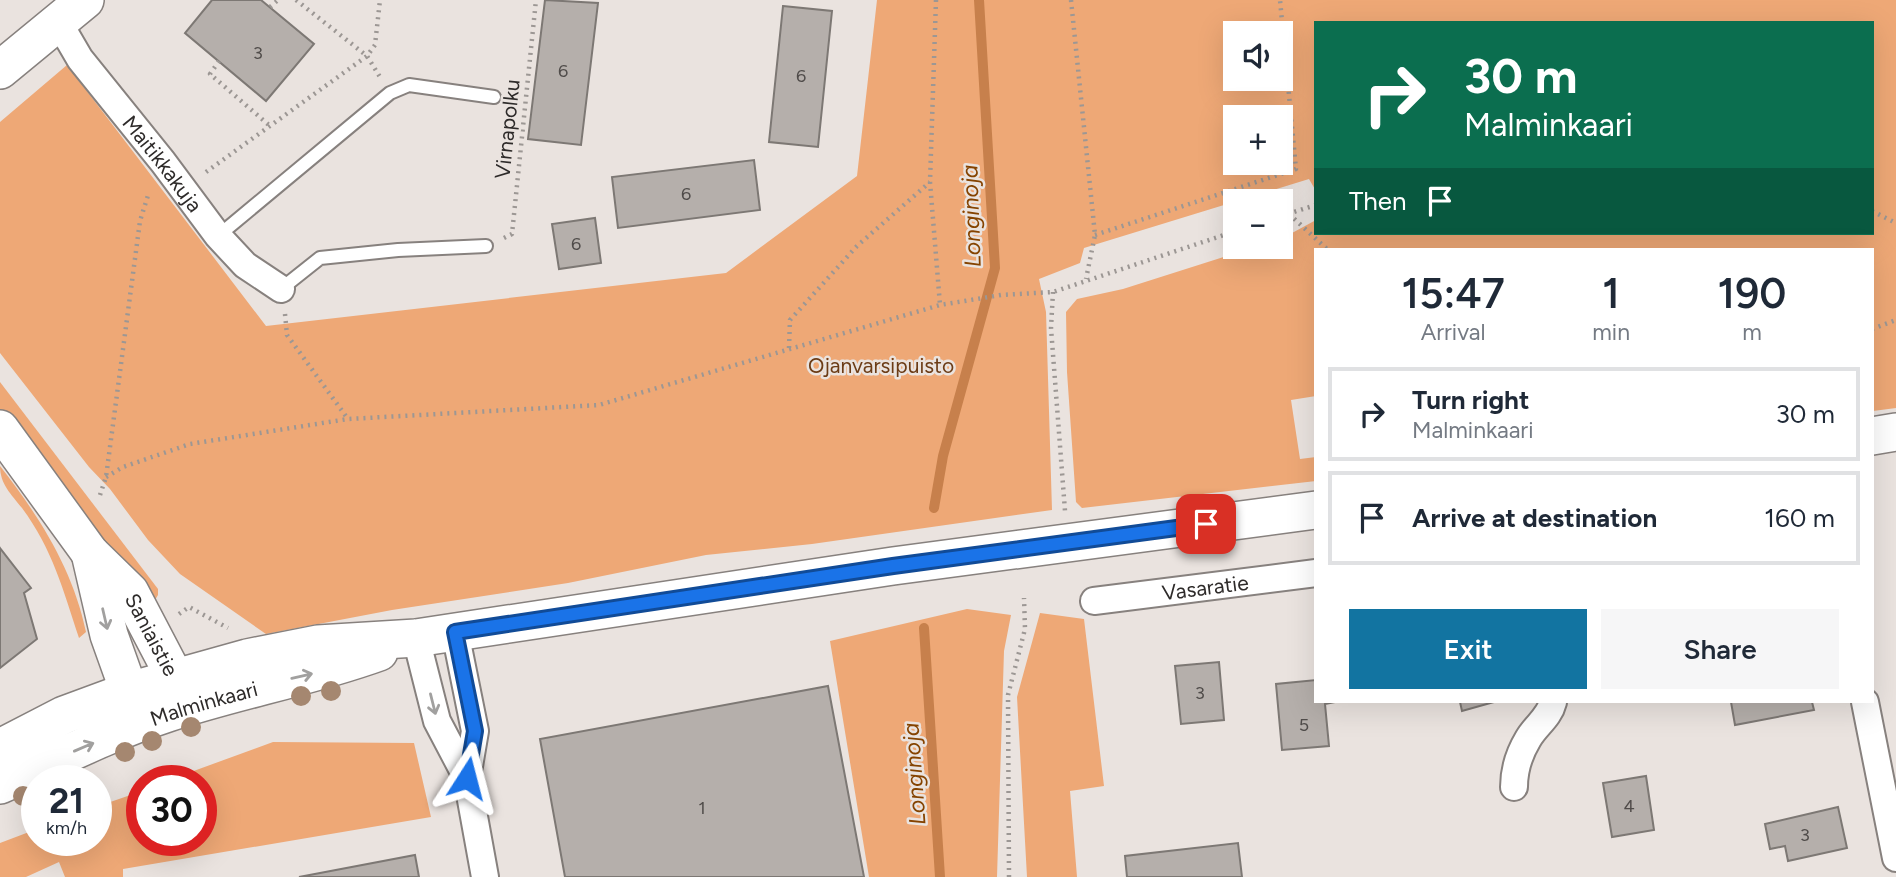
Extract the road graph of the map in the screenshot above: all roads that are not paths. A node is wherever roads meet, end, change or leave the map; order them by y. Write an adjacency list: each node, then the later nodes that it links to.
1 (72, 12): 2 (main road); 4 (street, Maitikkakuja)
2 (0, 70)
3 (494, 97): 4 (lane)
4 (218, 236): 6 (street, Maitikkakuja)
5 (486, 246): 6 (lane)
6 (281, 289)
7 (0, 429): 11 (main road, Saniaistie)
8 (1896, 432): 9 (main road)
9 (1874, 436)
10 (1314, 510): 14 (main road, Malminkaari)
11 (90, 553): 16 (main road, Saniaistie); 17 (main road, Saniaistie, one-way to 17)
12 (1314, 573): 13 (street, Vasaratie)
13 (1094, 601)
14 (455, 632): 15 (main road, Malminkaari); 22 (street)
15 (416, 638): 16 (main road, Malminkaari); 20 (main road, Malminkaari, one-way to 15); 22 (street, one-way to 22)
16 (175, 678): 17 (main road, Malminkaari); 20 (main road, Saniaistie)
17 (130, 691): 20 (main road, Saniaistie); 21 (main road, Malminkaari)
18 (1553, 703): 24 (street)
19 (1865, 703): 25 (street)
20 (166, 714): 23 (main road, Malminkaari, one-way to 20)
21 (0, 748)
22 (467, 778): 26 (street)
23 (0, 785)
24 (1514, 787)
25 (1896, 858)
26 (485, 877)

